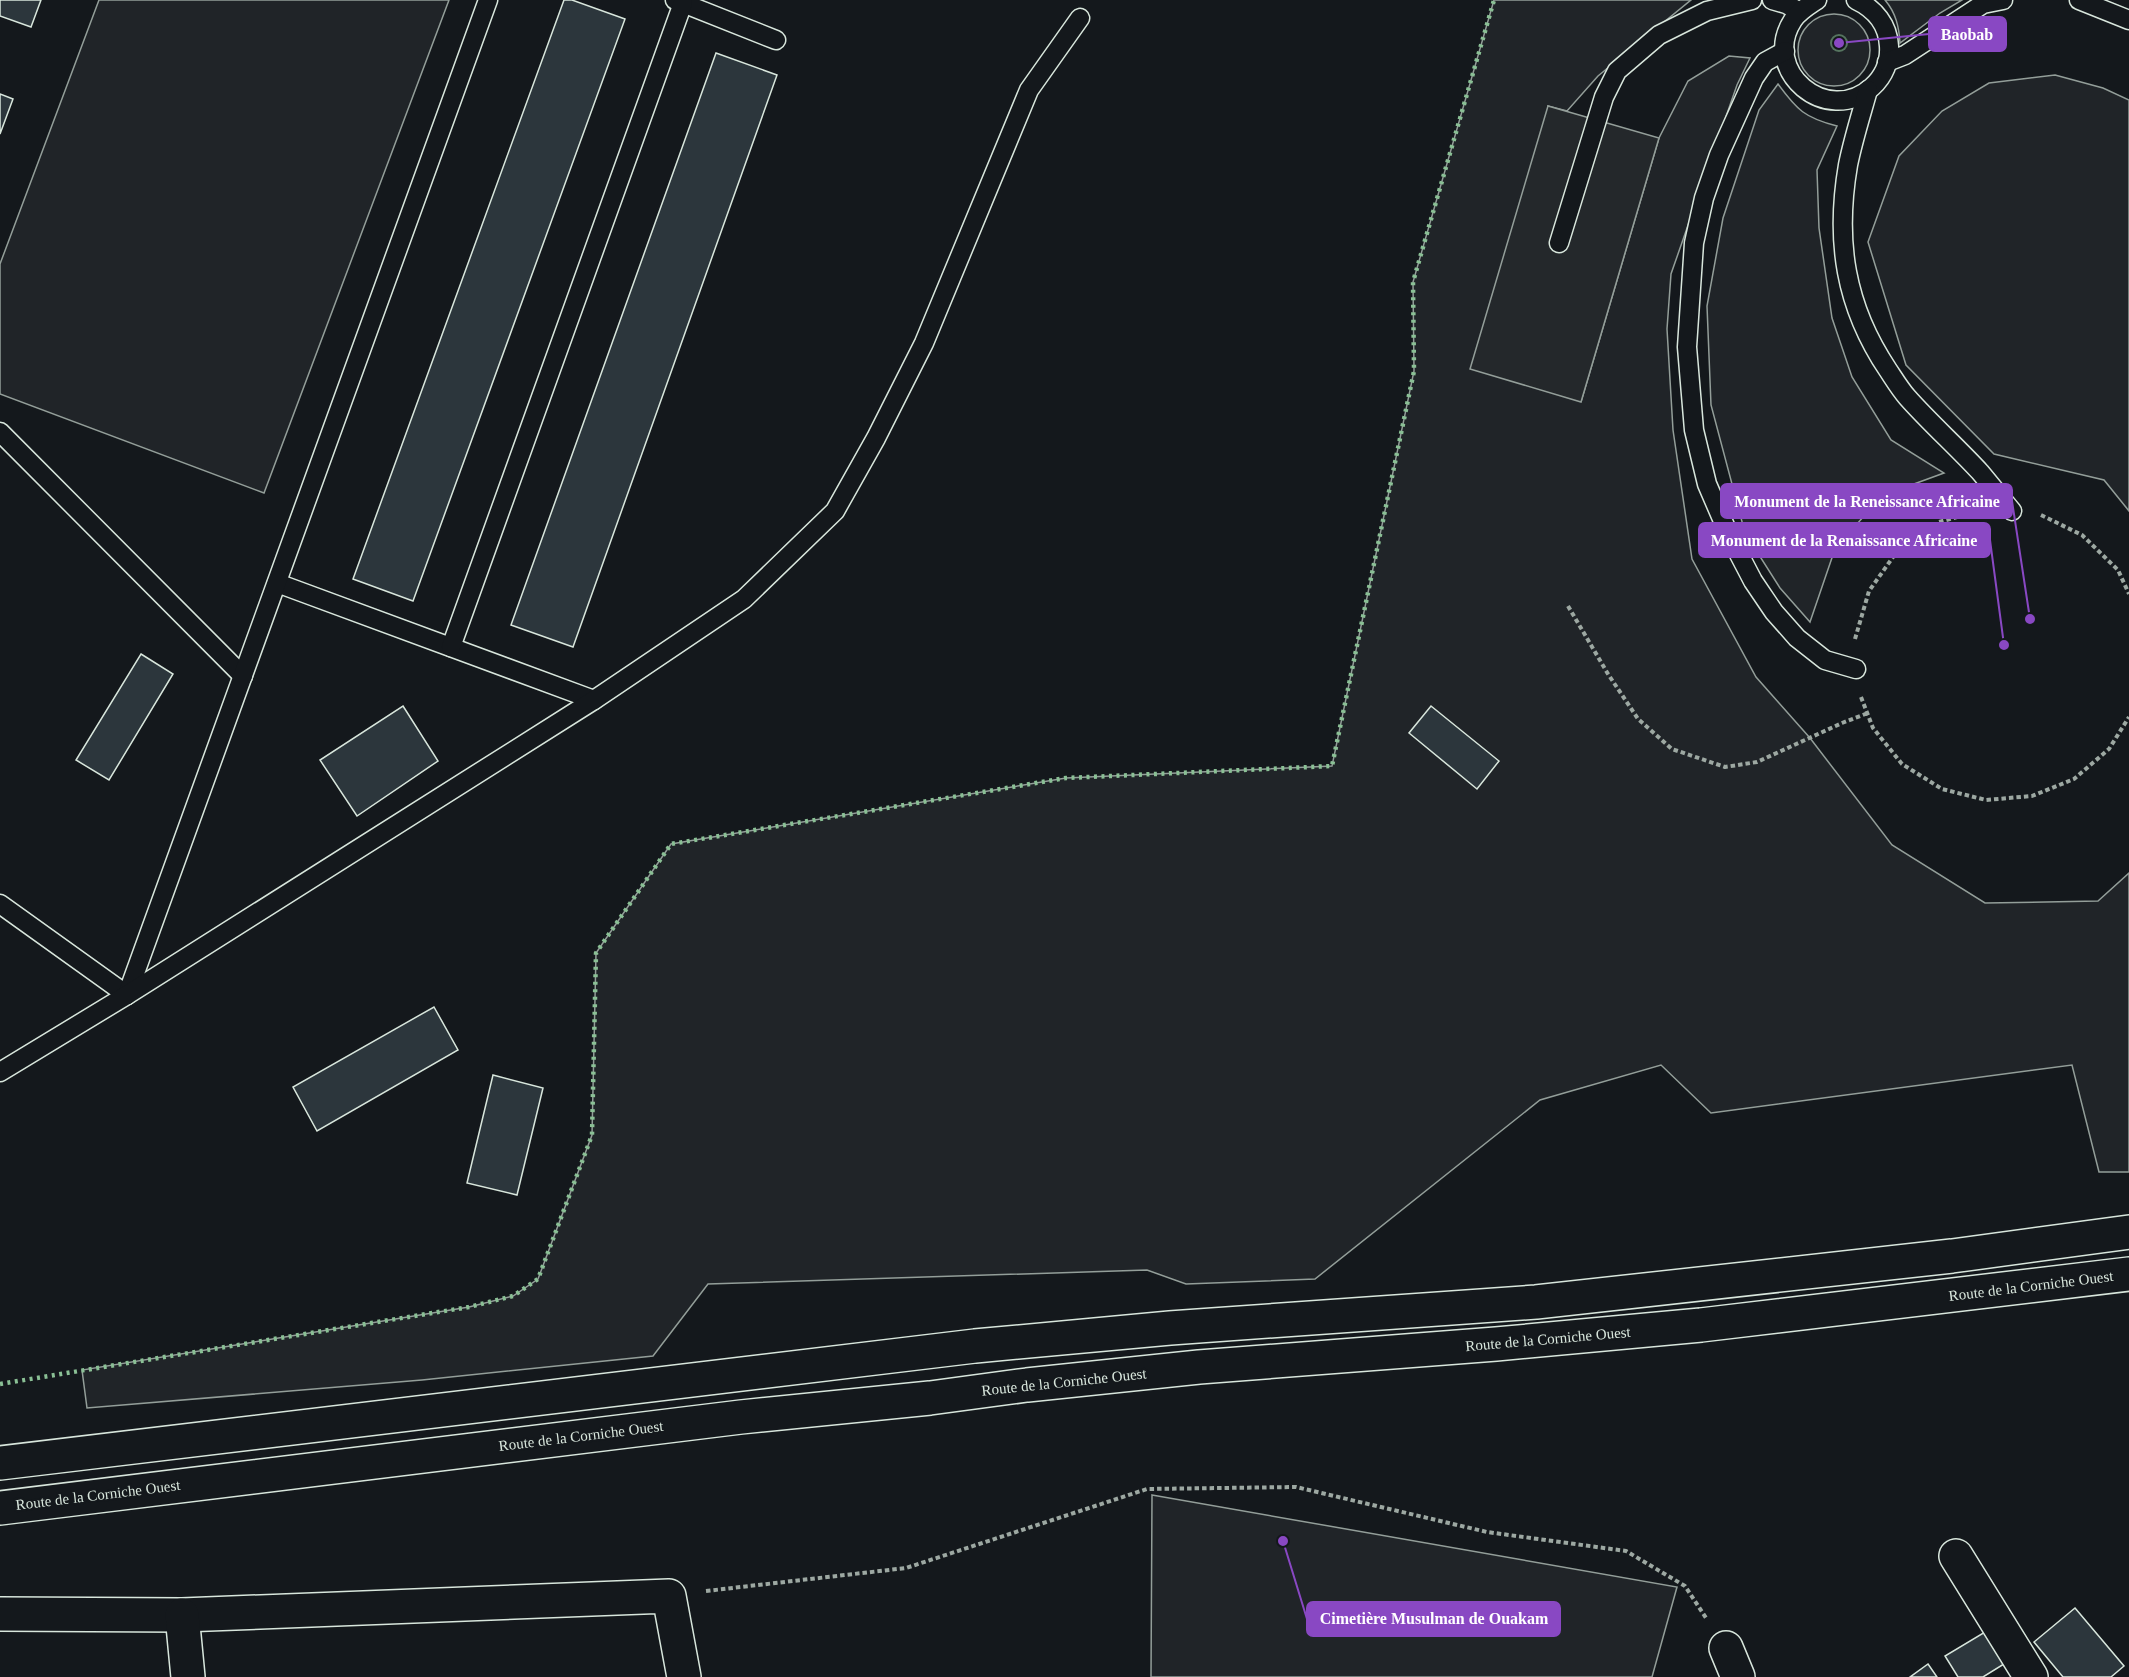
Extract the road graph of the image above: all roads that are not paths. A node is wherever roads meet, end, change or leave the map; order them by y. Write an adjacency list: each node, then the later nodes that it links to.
1 (488, 0): 19 (lane)
2 (1752, 0): 16 (lane)
3 (1772, 0): 9 (lane)
4 (1817, 0): 9 (lane)
5 (1857, 0): 14 (lane)
6 (2003, 0): 14 (lane)
7 (2079, 0): 11 (lane)
8 (679, 2): 12 (lane); 20 (lane)
9 (1800, 12): 13 (lane)
10 (1080, 18): 23 (lane)
11 (2129, 20)
12 (776, 40)
13 (1785, 51): 15 (lane); 21 (lane)
14 (1887, 62): 15 (lane)
15 (1868, 90): 18 (lane)
16 (1559, 243)
17 (0, 432): 22 (lane)
18 (2012, 511)
19 (277, 583): 20 (lane); 22 (lane)
20 (451, 647): 23 (lane)
21 (1856, 669)
22 (243, 676): 25 (lane)
23 (594, 700): 25 (lane)
24 (0, 904): 25 (lane)
25 (127, 995): 26 (lane)
26 (0, 1072)
27 (2129, 1232): 29 (main road)
28 (2129, 1274): 30 (main road, Route de la Corniche Ouest)
29 (0, 1463)
30 (0, 1508)
31 (1956, 1556): 36 (main road)
32 (0, 1614): 33 (main road)
33 (182, 1615): 34 (main road); 35 (main road)
34 (188, 1677)
35 (684, 1677)
36 (2031, 1677)

